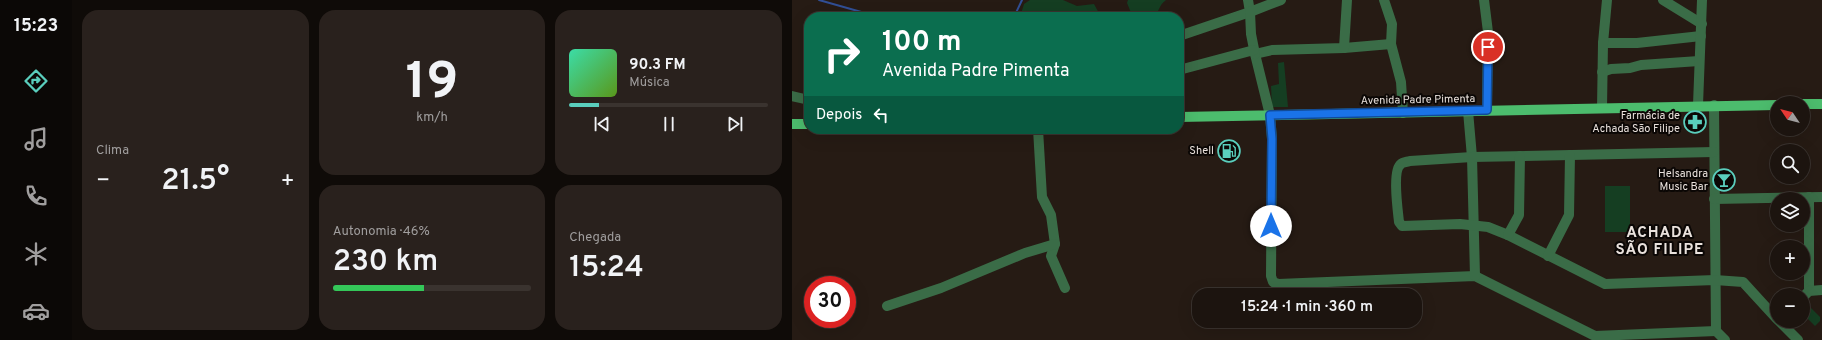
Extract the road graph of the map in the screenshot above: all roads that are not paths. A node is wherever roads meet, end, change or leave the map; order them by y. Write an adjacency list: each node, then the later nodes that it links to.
1 (1248, 0): 9 (street)
2 (1281, 0): 9 (street)
3 (1347, 0): 15 (street)
4 (1384, 0): 14 (street)
5 (1484, 0): 28 (street)
6 (1608, 0): 13 (street)
7 (1663, 0): 10 (street)
8 (1702, 0): 10 (street)
9 (1250, 12): 11 (street); 16 (street)
10 (1702, 24): 12 (street)
11 (1184, 34)
12 (1701, 36): 13 (street); 17 (street)
13 (1603, 43): 19 (street)
14 (1391, 44): 15 (street); 30 (street)
15 (1344, 48): 16 (street)
16 (1254, 52): 18 (street); 31 (street)
17 (1699, 61): 19 (street); 24 (street)
18 (1184, 69)
19 (1602, 72): 27 (street)
20 (792, 96): 21 (street)
21 (804, 99)
22 (1810, 104): 23 (main road)
23 (1822, 104)
24 (1698, 105): 25 (main road, Avenida Padre Pimenta); 27 (main road, Avenida Padre Pimenta)
25 (1714, 105): 26 (main road, Avenida Padre Pimenta); 36 (street)
26 (1770, 105)
27 (1602, 108): 28 (main road, Avenida Padre Pimenta)
28 (1487, 110): 29 (main road, Avenida Padre Pimenta)
29 (1468, 111): 30 (main road, Avenida Padre Pimenta); 39 (street)
30 (1403, 113): 31 (main road, Avenida Padre Pimenta)
31 (1270, 115): 32 (main road, Avenida Padre Pimenta); 49 (street)
32 (1184, 117)
33 (792, 124): 34 (main road)
34 (804, 124)
35 (1038, 134): 47 (street)
36 (1714, 152): 37 (street); 43 (street)
37 (1570, 155): 38 (street); 48 (street)
38 (1520, 156): 39 (street); 46 (street)
39 (1472, 157): 44 (street); 44 (street)
40 (1822, 197): 42 (street)
41 (1770, 198): 43 (street)
42 (1810, 198)
43 (1714, 199): 50 (street)
44 (1475, 224): 46 (street); 49 (street)
45 (1809, 232): 52 (street)
46 (1508, 235): 48 (street)
47 (1055, 244): 51 (street); 55 (street)
48 (1548, 256): 50 (street)
49 (1475, 276): 58 (street)
50 (1714, 280): 56 (street); 58 (street)
51 (1065, 288)
52 (1806, 288)
53 (1822, 290): 54 (street)
54 (1810, 293)
55 (887, 306)
56 (1770, 311)
57 (1786, 328): 60 (street)
58 (1716, 331): 59 (street)
59 (1725, 340)
60 (1798, 340)

